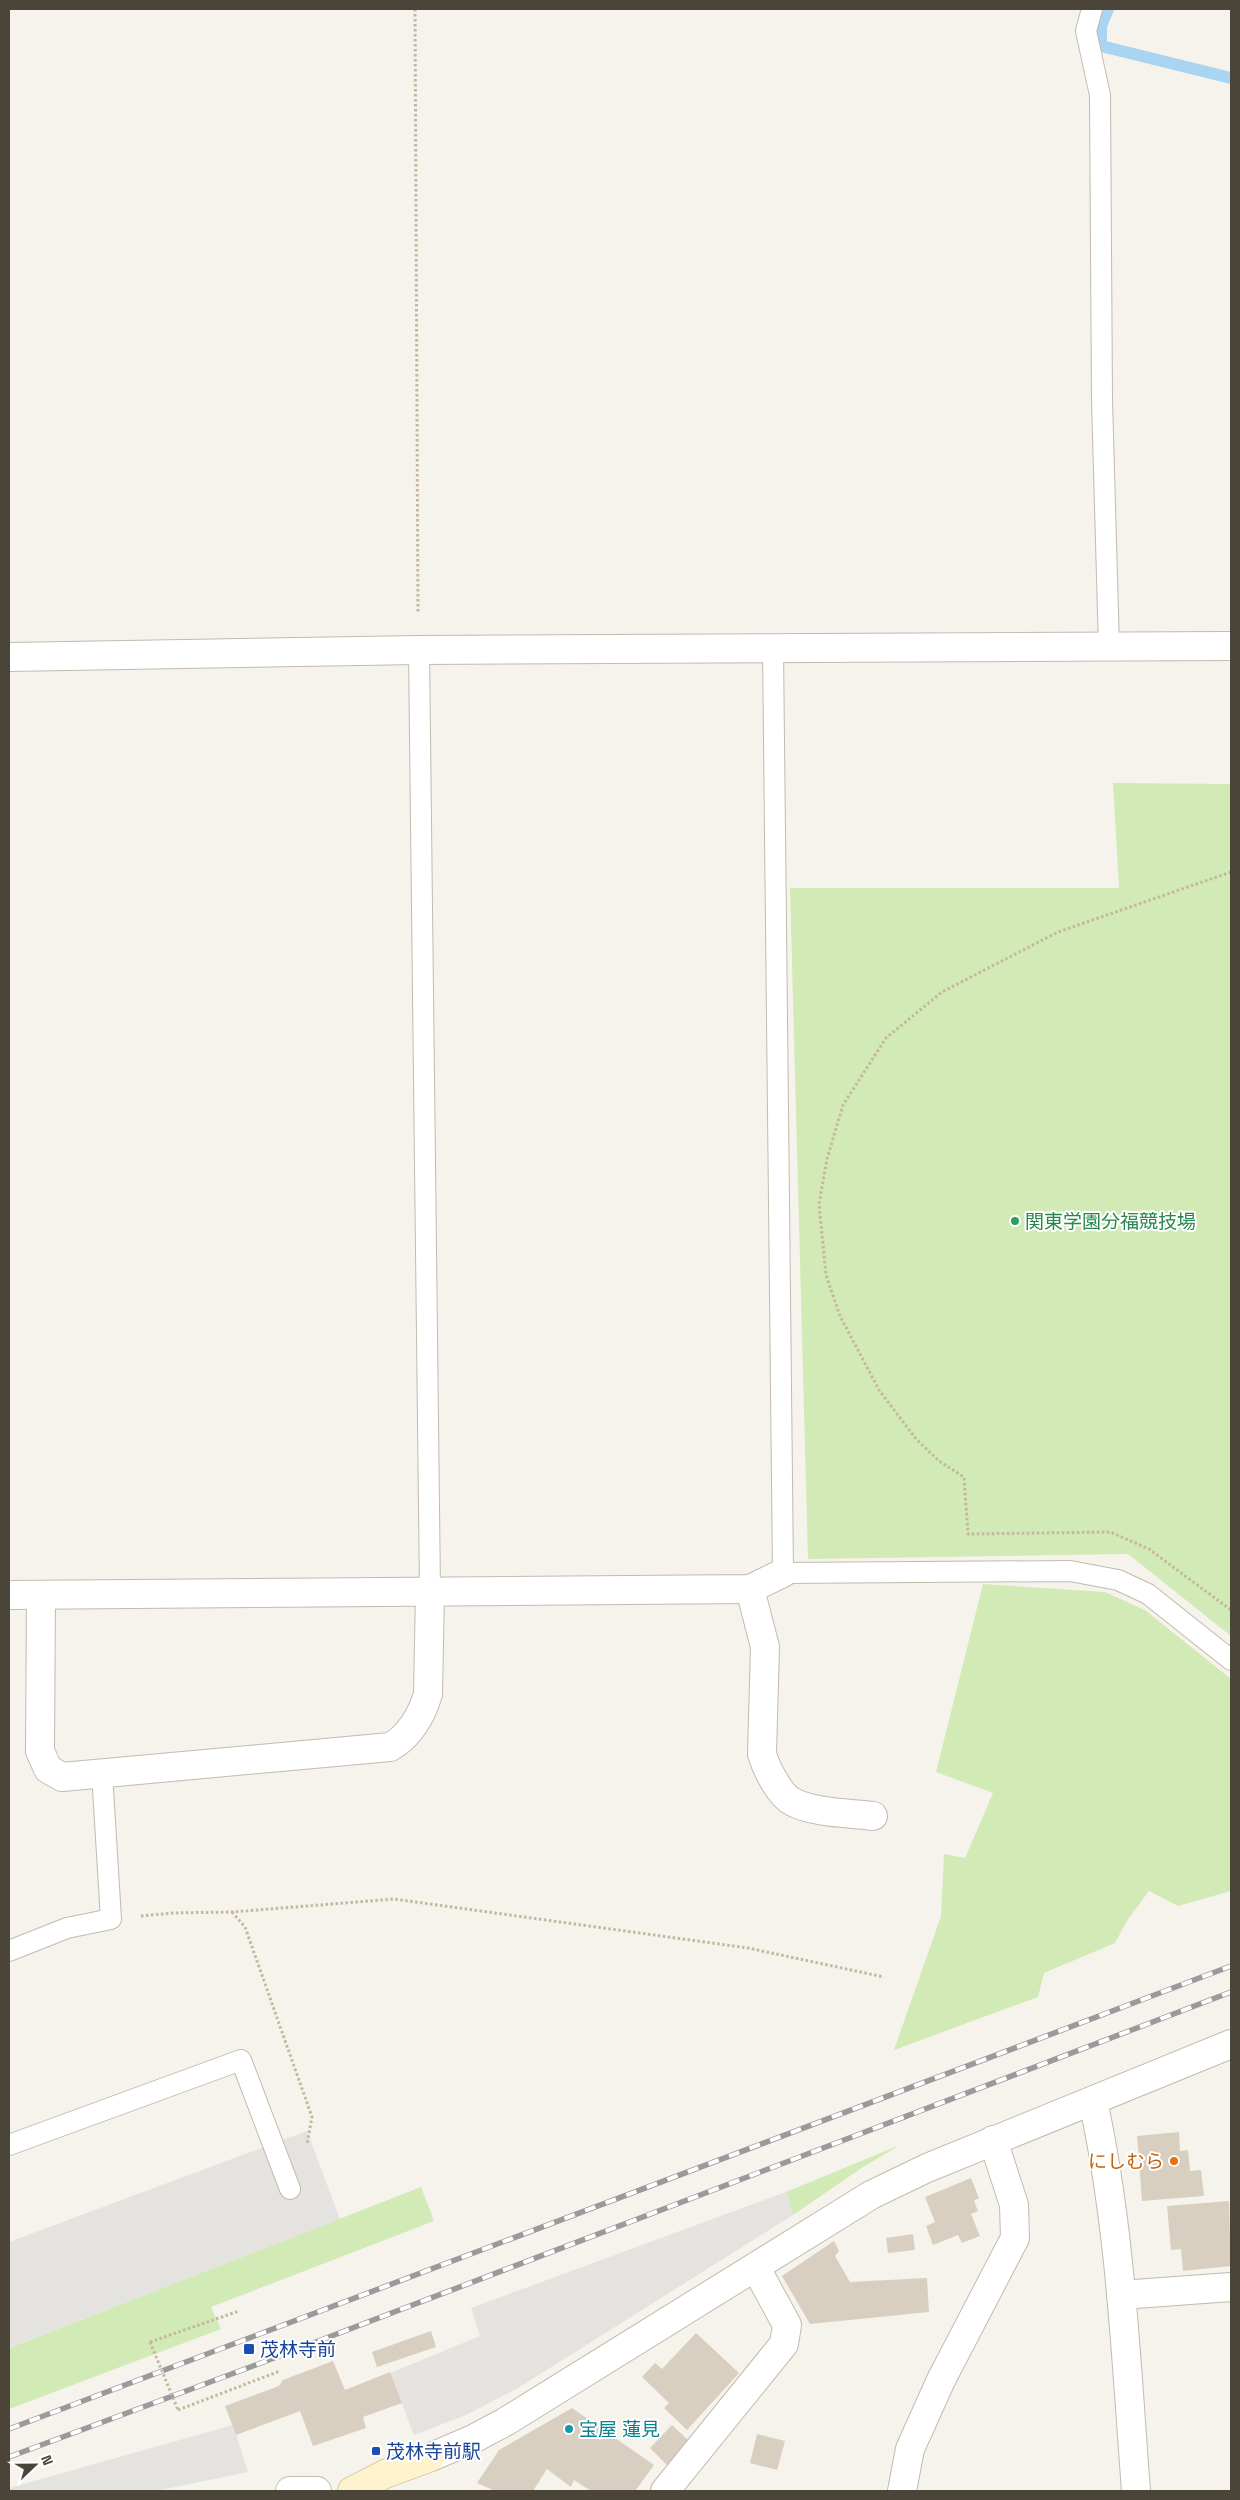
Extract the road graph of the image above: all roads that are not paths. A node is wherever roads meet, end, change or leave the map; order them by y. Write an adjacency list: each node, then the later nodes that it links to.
1 (1092, 9): 4 (lane)
2 (1231, 646): 4 (street)
3 (773, 648): 4 (street); 5 (street); 7 (lane)
4 (1109, 648)
5 (419, 650): 6 (street); 9 (lane)
6 (9, 657)
7 (783, 1573): 8 (street); 12 (lane)
8 (750, 1589): 9 (street); 14 (street)
9 (430, 1592): 11 (street); 13 (street)
10 (9, 1595): 11 (street)
11 (41, 1595): 13 (street)
12 (1231, 1660)
13 (102, 1773): 15 (lane)
14 (873, 1816)
15 (9, 1951)
16 (1231, 2044): 17 (street)
17 (1093, 2101): 18 (street); 23 (street)
18 (993, 2140): 21 (street); 28 (street)
19 (9, 2145): 20 (lane)
20 (290, 2189)
21 (756, 2268): 26 (street); 27 (street)
22 (1231, 2287): 23 (street)
23 (1121, 2295): 29 (street)
24 (290, 2491): 25 (street)
25 (318, 2491)
26 (352, 2491)
27 (665, 2491)
28 (902, 2491)
29 (1136, 2491)

